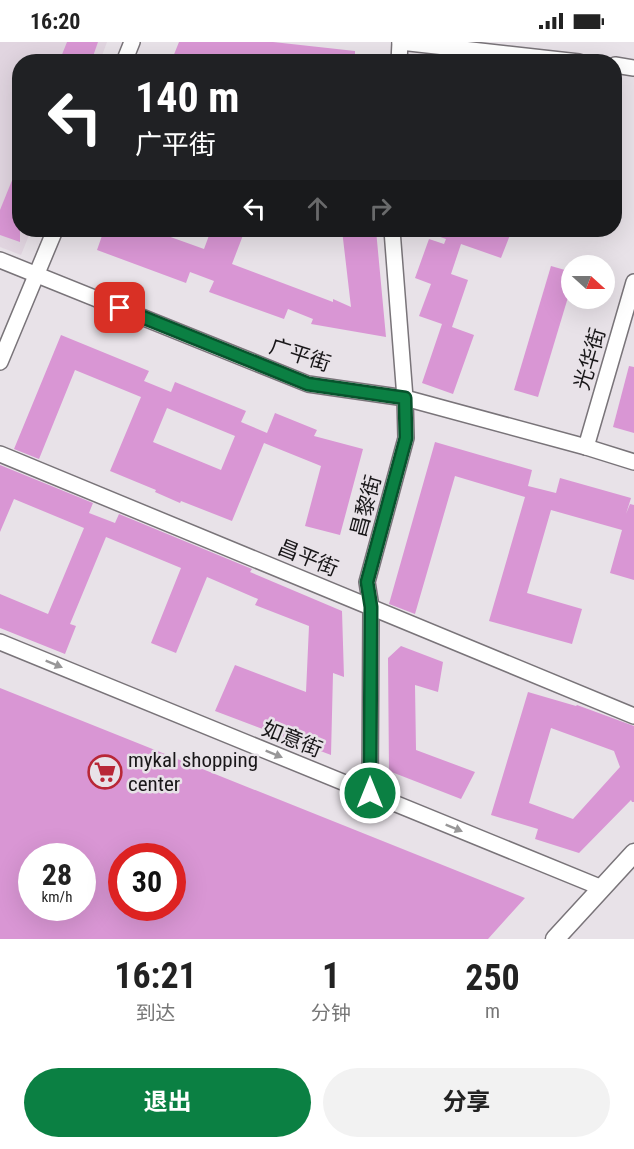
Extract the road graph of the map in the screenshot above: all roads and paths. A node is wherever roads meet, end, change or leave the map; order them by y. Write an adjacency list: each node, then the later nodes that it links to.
1 (400, 42): 2 (street)
2 (507, 54)
3 (52, 237): 6 (street)
4 (393, 237): 9 (street, 昌黎街)
5 (0, 260): 6 (street, 广平街)
6 (36, 274): 8 (street); 9 (street, 广平街)
7 (634, 282): 10 (street, 光华街)
8 (0, 362)
9 (405, 398): 10 (street, 广平街); 13 (street, 昌黎街)
10 (586, 447): 12 (street, 广平街)
11 (0, 454): 13 (street, 昌平街)
12 (634, 462)
13 (371, 607): 15 (street, 昌平街); 16 (street, 昌黎街)
14 (0, 642): 16 (street, 如意街, one-way to 16)
15 (634, 716)
16 (370, 793): 18 (street, 如意街, one-way to 18)
17 (634, 854): 18 (street)
18 (602, 888): 19 (street)
19 (555, 939)

